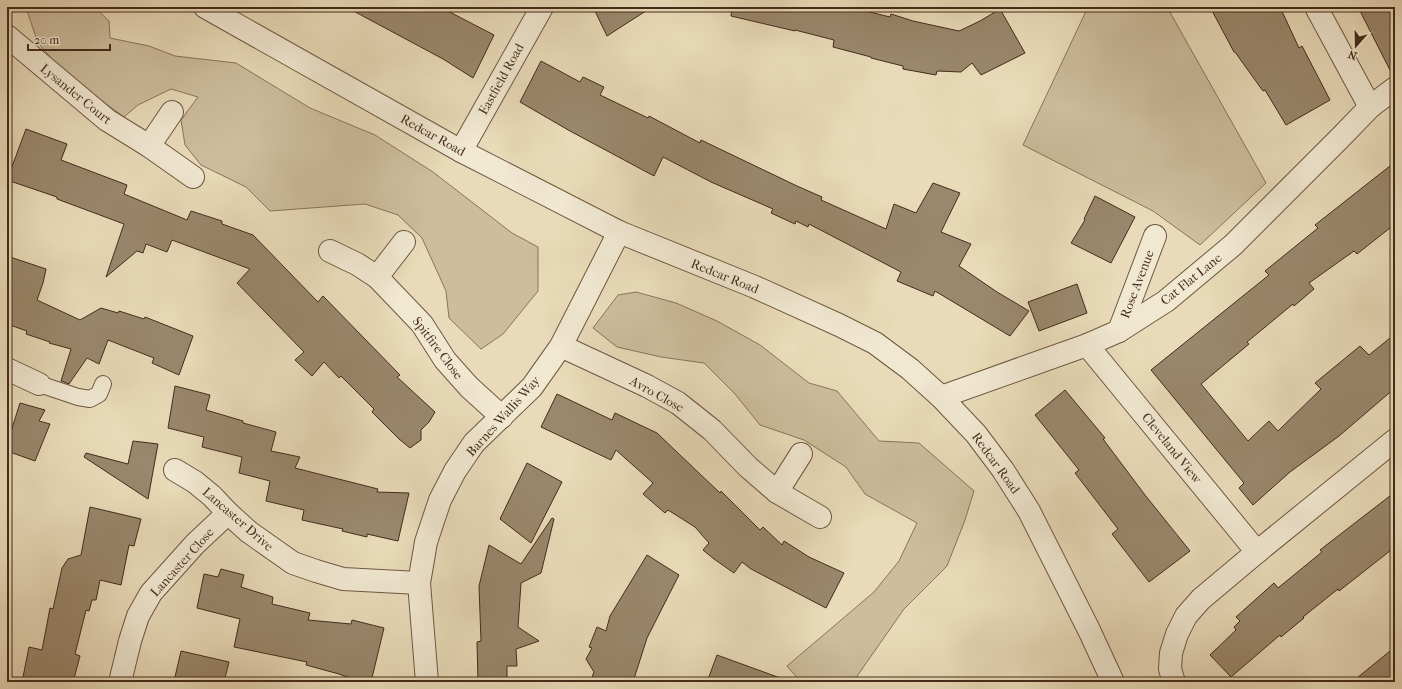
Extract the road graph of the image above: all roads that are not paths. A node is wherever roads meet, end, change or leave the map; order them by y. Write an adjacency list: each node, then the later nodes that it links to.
1 (542, 7): 9 (street, Eastfield Road)
2 (1316, 7): 6 (street)
3 (213, 9): 9 (street, Redcar Road)
4 (7, 36): 8 (street, Lysander Court)
5 (1395, 88): 6 (street, Cat Flat Lane)
6 (1370, 107): 16 (street, Cat Flat Lane)
7 (172, 112): 8 (street)
8 (148, 146): 10 (street, Lysander Court)
9 (461, 151): 11 (street, Redcar Road)
10 (193, 177)
11 (619, 232): 18 (street, Barnes Wallis Way); 22 (street, Redcar Road)
12 (1155, 236): 16 (street, Rose Avenue)
13 (404, 242): 15 (street)
14 (330, 251): 15 (street, Spitfire Close)
15 (377, 277): 23 (street, Spitfire Close)
16 (1119, 331): 17 (street, Cat Flat Lane)
17 (1087, 345): 22 (street, Cat Flat Lane); 30 (street, Cleveland View)
18 (561, 346): 23 (street, Barnes Wallis Way); 27 (street, Avro Close)
19 (7, 369): 20 (street)
20 (40, 384): 21 (lane)
21 (103, 384)
22 (941, 397): 34 (street, Redcar Road)
23 (502, 417): 31 (street, Barnes Wallis Way)
24 (1395, 440): 30 (street)
25 (801, 454): 27 (street)
26 (175, 470): 28 (street, Lancaster Drive)
27 (777, 492): 29 (street, Avro Close)
28 (228, 513): 31 (street, Lancaster Drive); 32 (street, Lancaster Close)
29 (820, 518)
30 (1257, 552): 35 (street)
31 (419, 583): 33 (street, Barnes Wallis Way)
32 (120, 682)
33 (427, 682)
34 (1113, 682)
35 (1174, 682)

